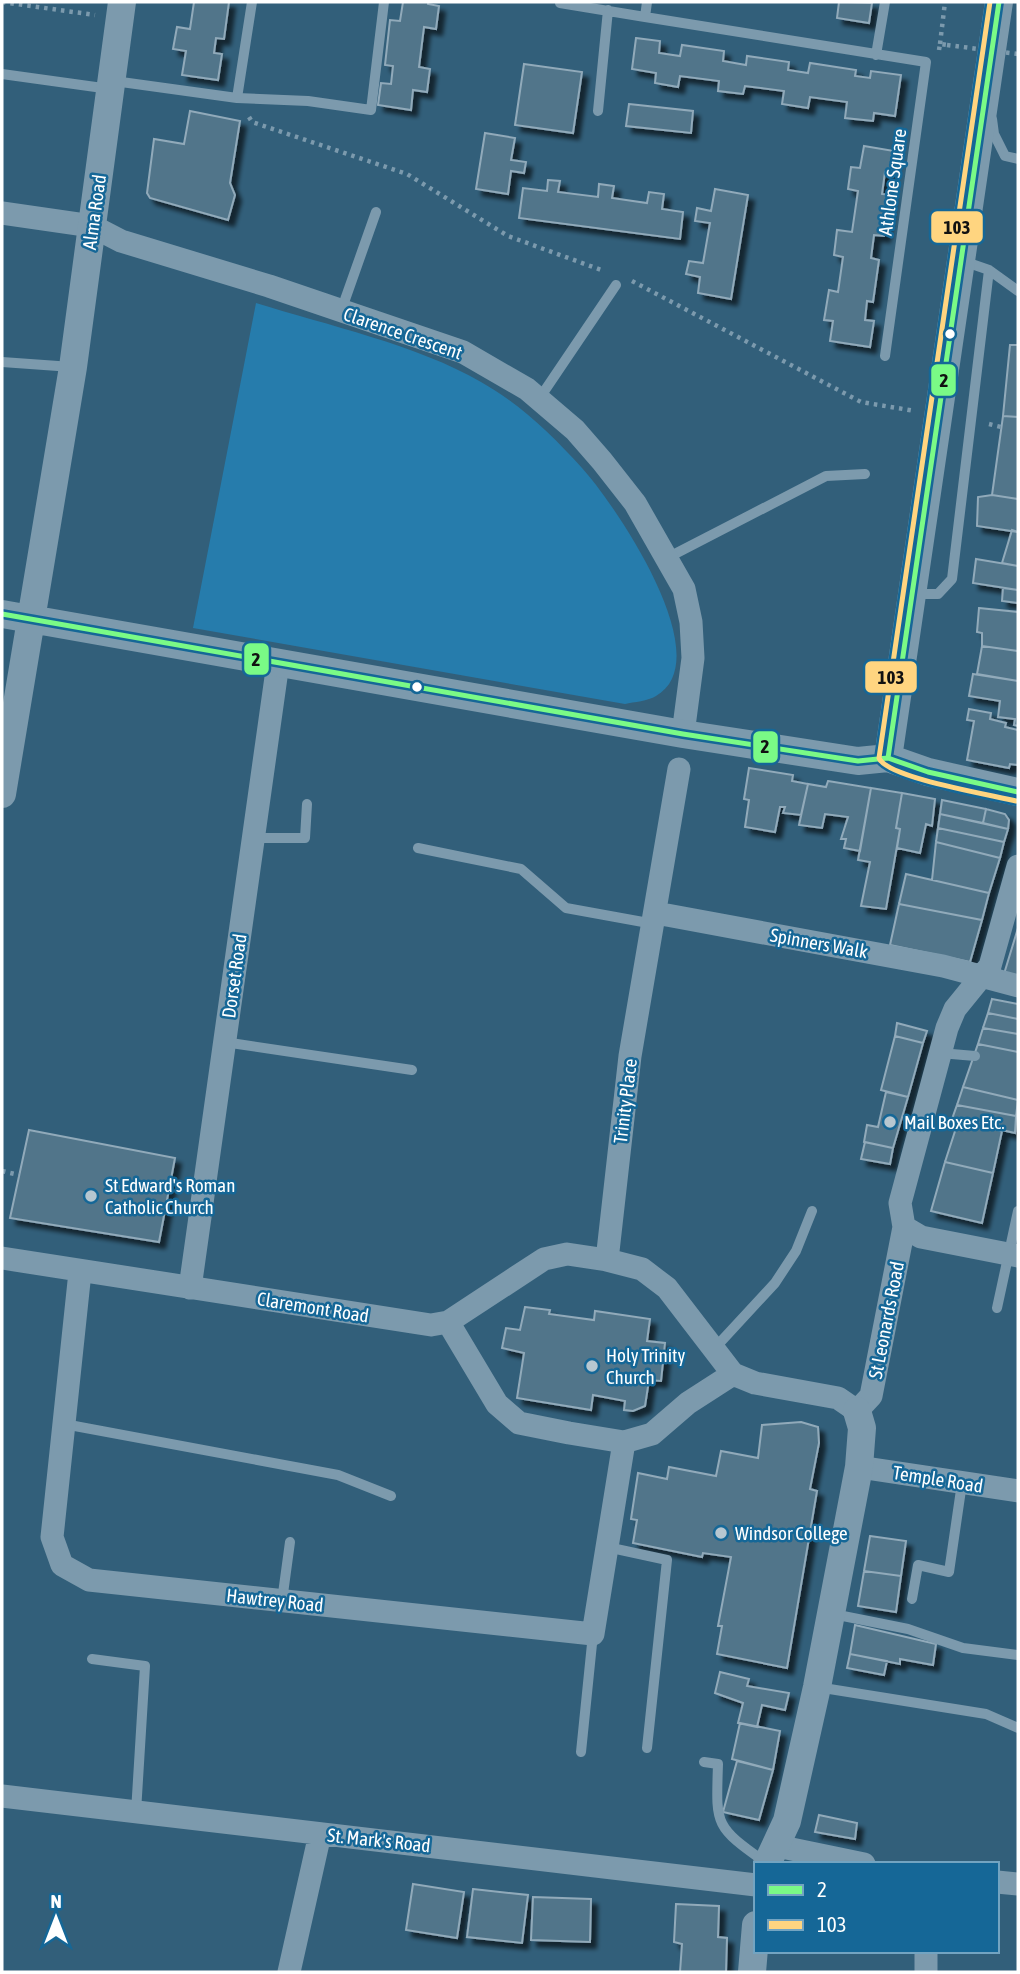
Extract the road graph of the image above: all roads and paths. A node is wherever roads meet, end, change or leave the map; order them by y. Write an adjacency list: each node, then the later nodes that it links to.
1 (2, 2): 9 (path)
2 (252, 2): 17 (lane)
3 (384, 2): 17 (lane)
4 (647, 2): 11 (lane)
5 (885, 2): 13 (lane)
6 (944, 2): 12 (path, bridge)
7 (999, 2): 16 (street)
8 (560, 3): 10 (lane, Athlone Square)
9 (121, 10): 15 (street, Alma Road)
10 (608, 10): 11 (lane, Athlone Square); 18 (lane)
11 (645, 17): 13 (lane, Athlone Square)
12 (1018, 54)
13 (876, 55): 28 (lane, Athlone Square)
14 (2, 74): 15 (lane)
15 (111, 85): 17 (lane); 22 (street, Alma Road)
16 (988, 85): 19 (lane); 23 (street)
17 (237, 98)
18 (598, 111)
19 (1018, 159)
20 (376, 212): 27 (lane)
21 (2, 213): 22 (street, Clarence Crescent)
22 (92, 226): 27 (street, Clarence Crescent); 30 (street, Alma Road)
23 (961, 260): 24 (lane); 34 (street)
24 (989, 270): 26 (lane); 34 (lane)
25 (616, 285): 31 (lane)
26 (1018, 292)
27 (341, 311): 31 (street, Clarence Crescent)
28 (885, 356)
29 (2, 362): 30 (lane)
30 (73, 367): 36 (street, Alma Road)
31 (539, 400): 33 (street, Clarence Crescent)
32 (865, 474): 33 (lane)
33 (667, 558): 38 (street, Clarence Crescent)
34 (910, 594): 39 (street)
35 (2, 614): 36 (street)
36 (33, 618): 37 (street); 42 (street, Alma Road)
37 (278, 663): 38 (street); 44 (street, Dorset Road)
38 (683, 734): 39 (street)
39 (888, 758): 41 (street)
40 (678, 769): 47 (street, Trinity Place)
41 (1018, 792)
42 (2, 794)
43 (307, 804): 44 (lane)
44 (253, 838): 50 (street, Dorset Road)
45 (418, 848): 47 (lane)
46 (1018, 866): 48 (street, St Leonards Road)
47 (655, 919): 48 (street, Spinners Walk); 61 (street, Trinity Place)
48 (982, 976): 49 (street, Spinners Walk); 51 (street, St Leonards Road)
49 (1018, 986)
50 (224, 1042): 53 (lane); 63 (street, Dorset Road)
51 (940, 1053): 52 (lane); 58 (street, St Leonards Road)
52 (975, 1056)
53 (412, 1070)
54 (2, 1171): 55 (path)
55 (19, 1175)
56 (812, 1211): 66 (lane)
57 (1018, 1211): 59 (lane)
58 (904, 1227): 59 (street); 68 (street, St Leonards Road)
59 (1013, 1255): 64 (lane)
60 (2, 1258): 62 (street, Claremont Road)
61 (607, 1260): 65 (street); 66 (street)
62 (80, 1272): 63 (street, Claremont Road); 69 (street, Hawtrey Road)
63 (190, 1288): 65 (street, Claremont Road)
64 (997, 1308)
65 (448, 1322): 70 (street)
66 (714, 1349): 67 (street)
67 (733, 1374): 68 (street); 70 (street)
68 (857, 1410): 71 (street)
69 (64, 1424): 74 (lane); 78 (street, Hawtrey Road)
70 (624, 1443): 76 (street)
71 (859, 1466): 72 (street, Temple Road); 79 (street)
72 (962, 1483): 73 (street, Temple Road); 77 (lane)
73 (1018, 1491)
74 (391, 1496)
75 (290, 1542): 78 (lane)
76 (607, 1547): 80 (street); 85 (lane)
77 (912, 1599)
78 (282, 1601): 80 (street, Hawtrey Road)
79 (830, 1614): 81 (lane); 83 (street)
80 (593, 1634): 86 (lane)
81 (1018, 1655)
82 (92, 1659): 89 (lane)
83 (817, 1687): 84 (lane); 91 (street)
84 (1018, 1728)
85 (647, 1748)
86 (581, 1752)
87 (704, 1762): 91 (lane)
88 (2, 1796): 89 (street, St. Mark's Road)
89 (136, 1812): 90 (street, St. Mark's Road)
90 (320, 1834): 95 (street, St. Mark's Road); 98 (street)
91 (771, 1858): 92 (street)
92 (833, 1862)
93 (999, 1882): 94 (street)
94 (1018, 1884)
95 (754, 1885)
96 (754, 1948): 99 (street)
97 (926, 1953): 100 (street)
98 (289, 1972)
99 (752, 1972)
100 (926, 1972)

